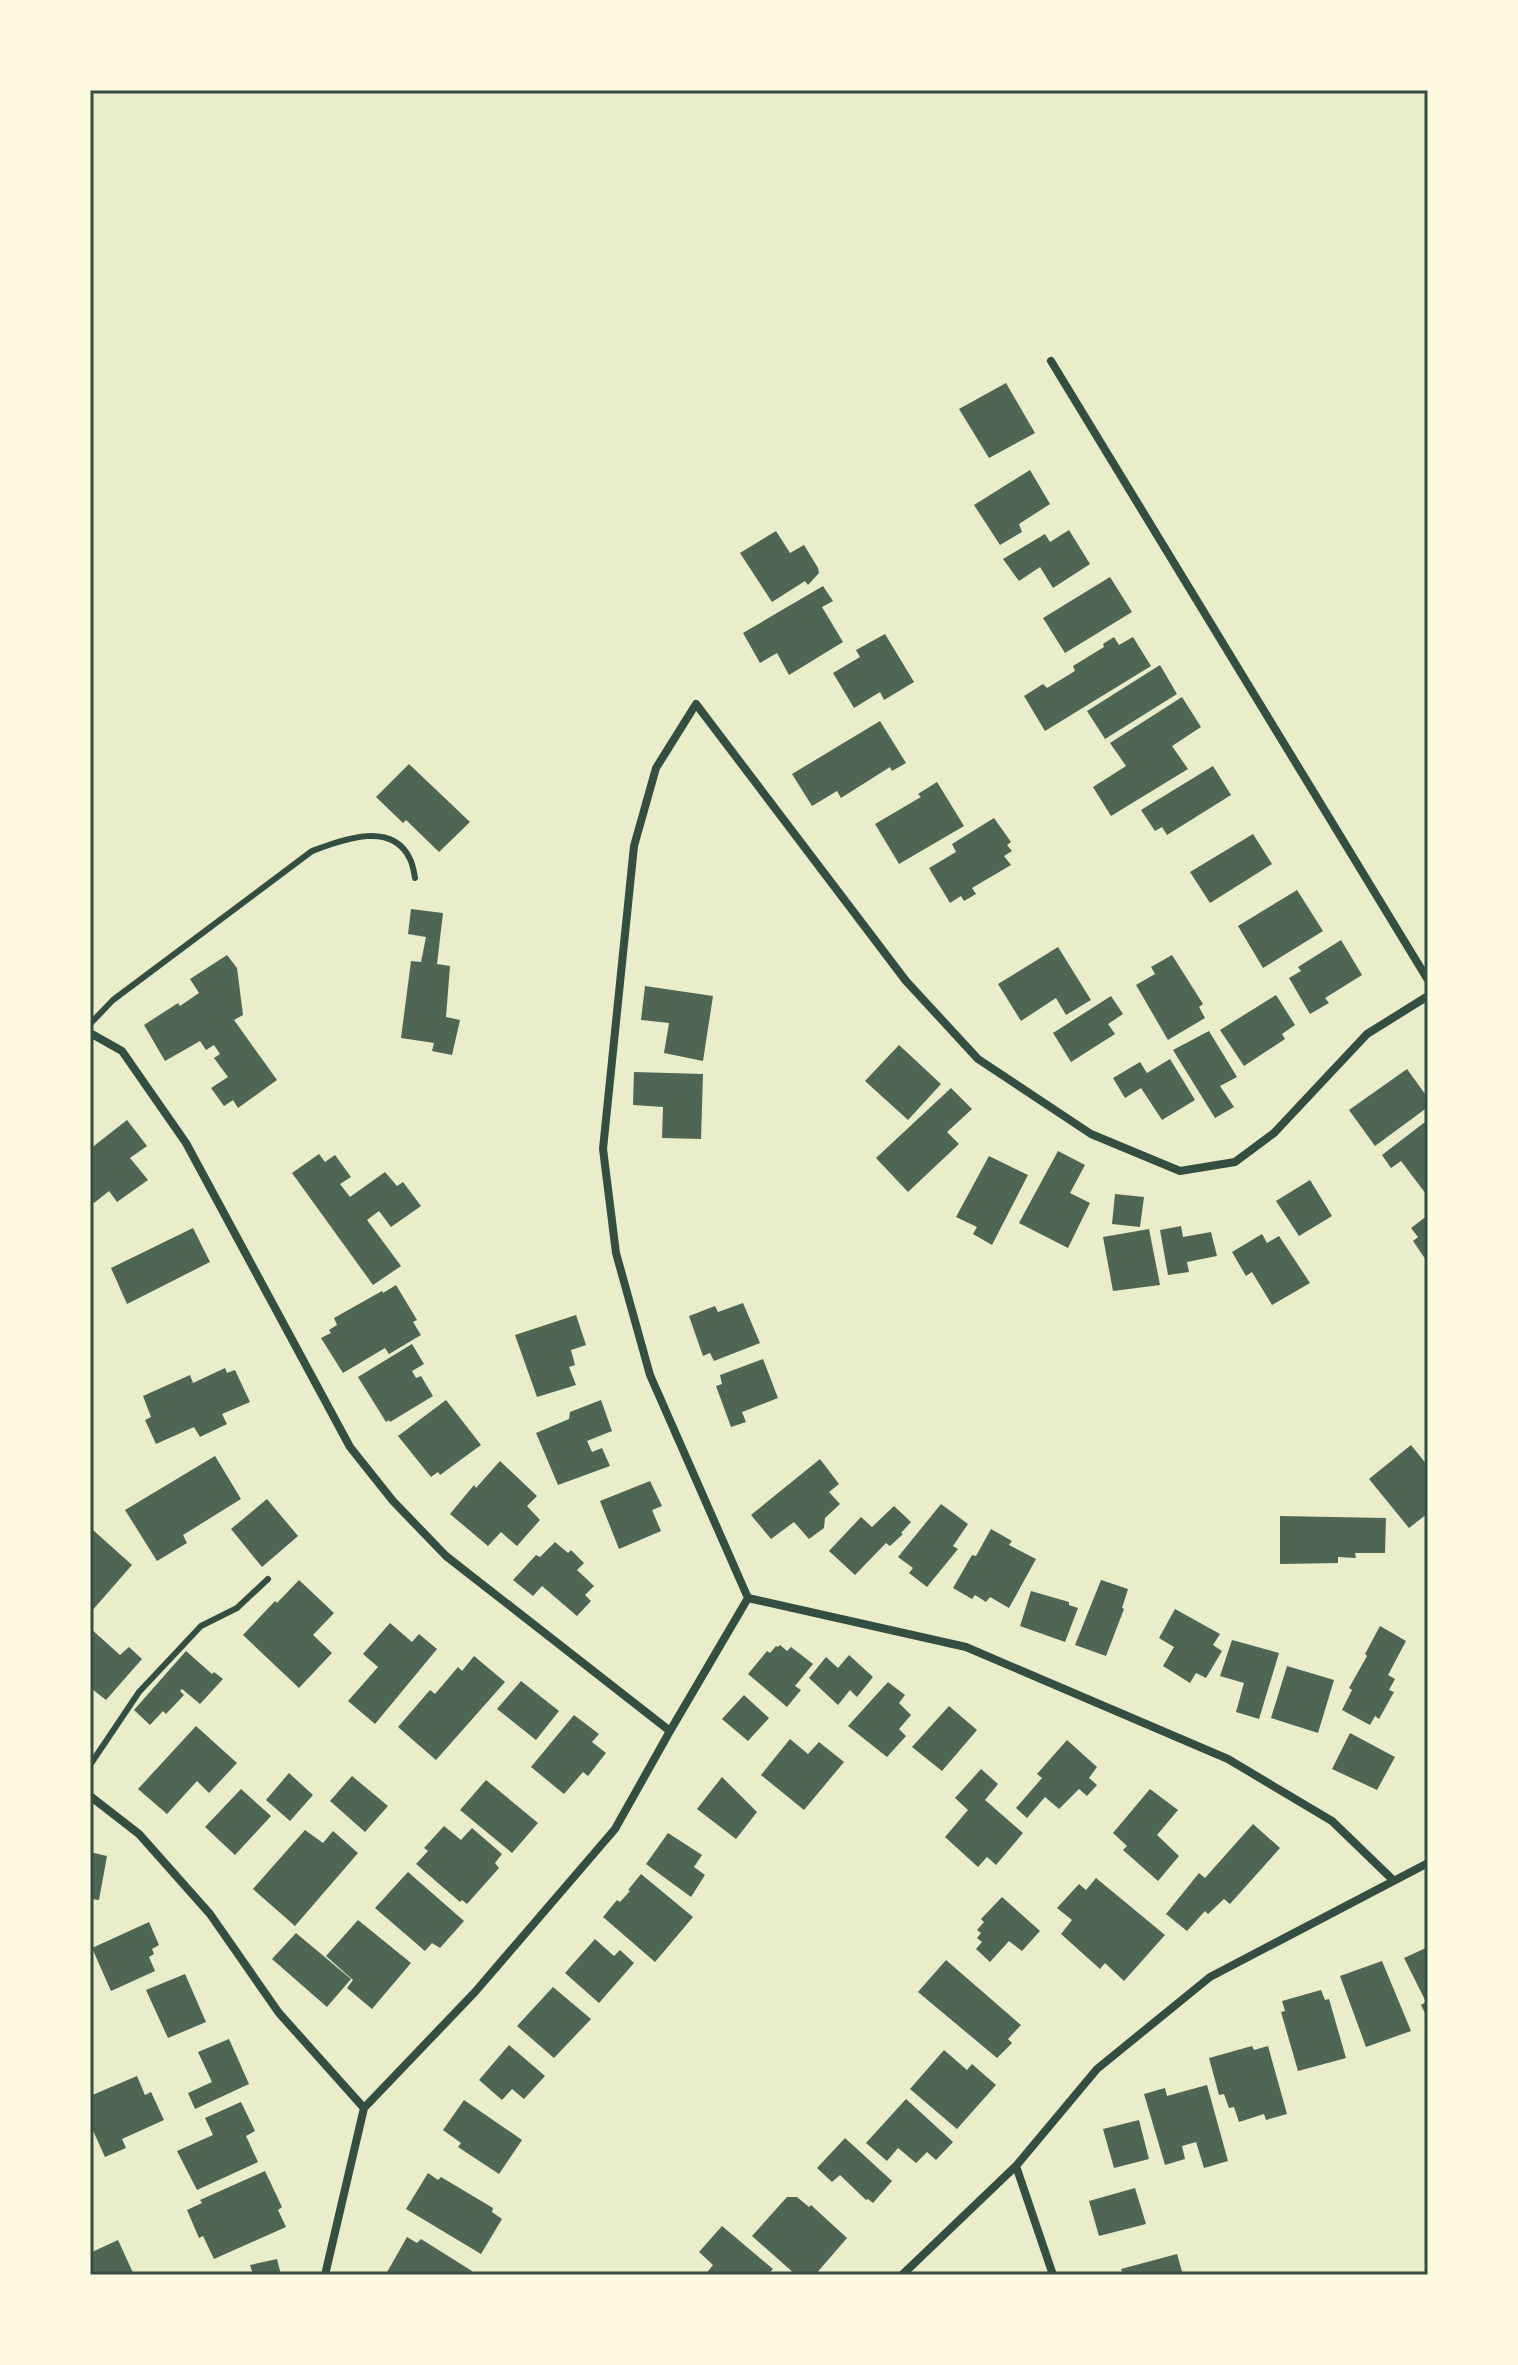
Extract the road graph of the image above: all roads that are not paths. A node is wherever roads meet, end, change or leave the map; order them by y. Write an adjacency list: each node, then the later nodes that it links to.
1 (1051, 361): 3 (street)
2 (415, 878): 5 (lane)
3 (1428, 980)
4 (1428, 996): 8 (street)
5 (90, 1024)
6 (90, 1033): 9 (street)
7 (268, 1579): 10 (lane)
8 (748, 1598): 9 (street); 13 (street)
9 (670, 1731): 14 (street)
10 (90, 1765)
11 (90, 1796): 14 (street)
12 (1428, 1863): 13 (street)
13 (1393, 1880): 15 (street)
14 (364, 2108): 16 (street)
15 (1016, 2166): 17 (street); 18 (street)
16 (325, 2275)
17 (902, 2275)
18 (1053, 2275)

